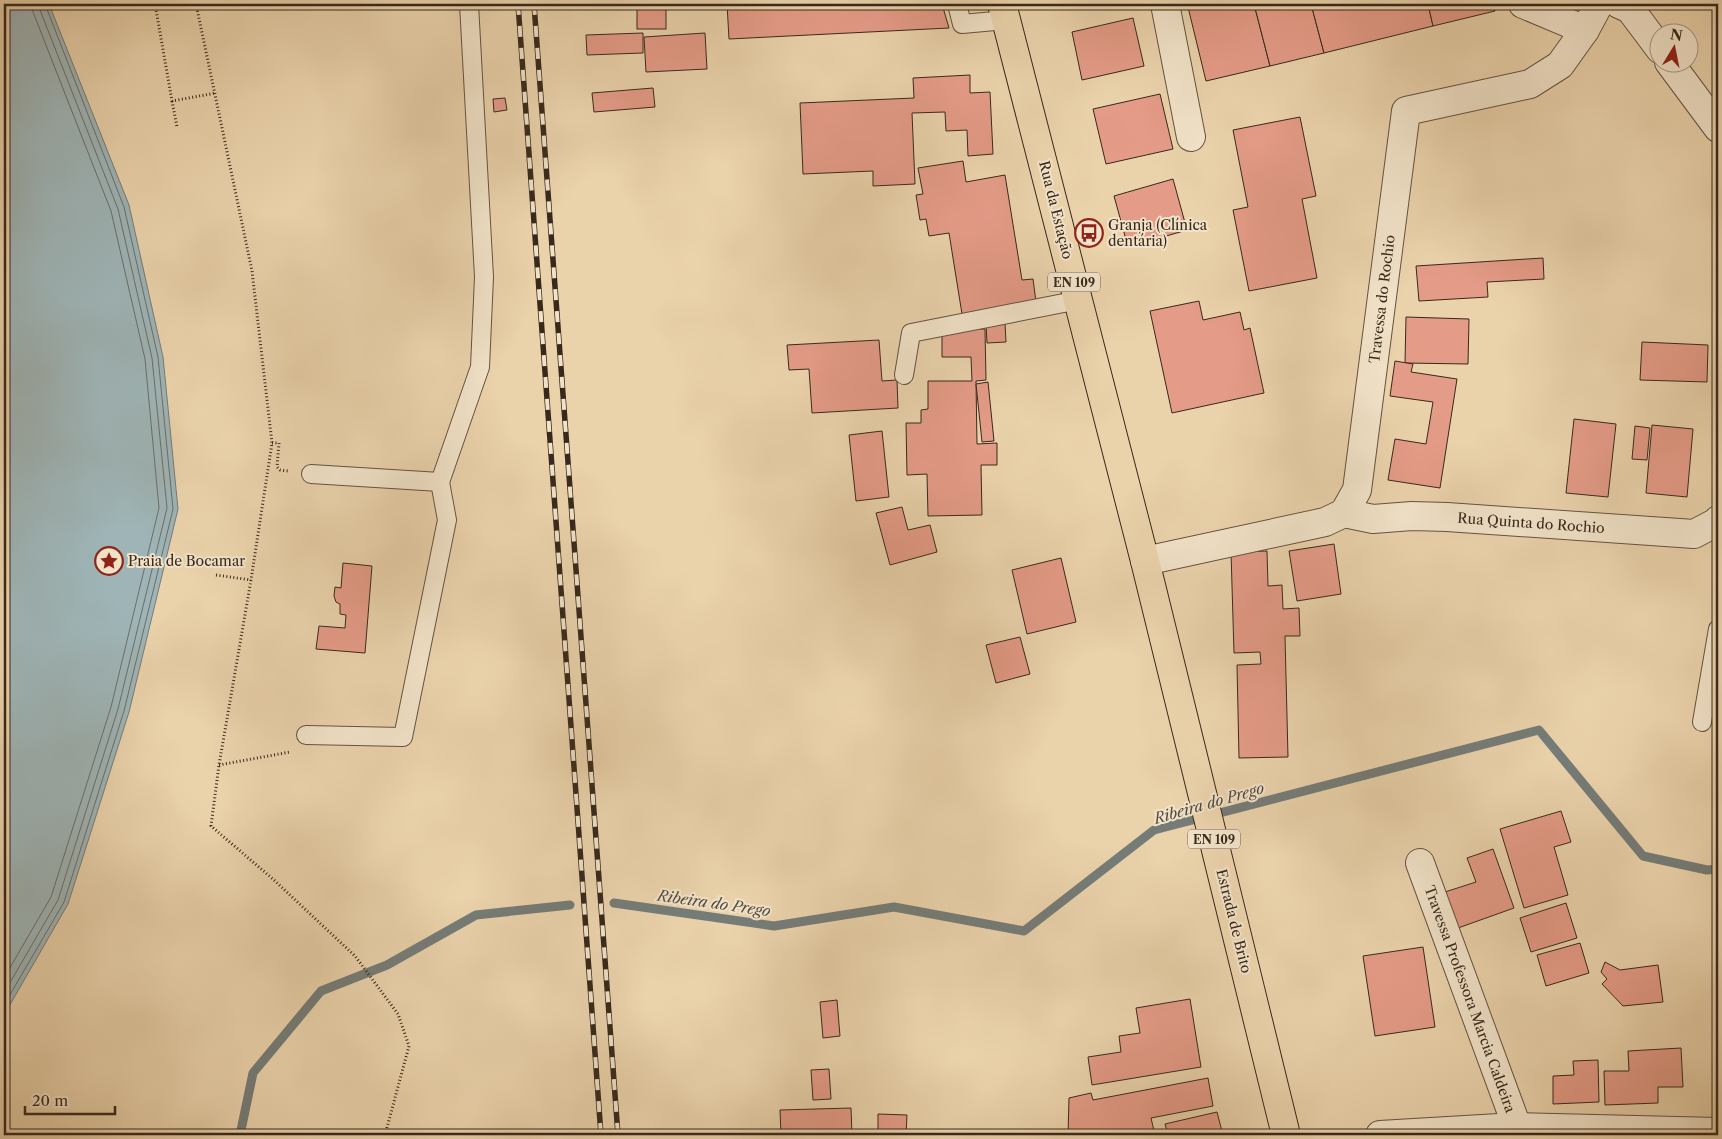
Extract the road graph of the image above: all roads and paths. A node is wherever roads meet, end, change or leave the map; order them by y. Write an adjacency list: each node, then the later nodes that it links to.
1 (155, 4): 14 (path)
2 (196, 4): 13 (path)
3 (469, 4): 23 (lane)
4 (957, 4): 9 (lane)
5 (1165, 4): 17 (street)
6 (1523, 4): 10 (street)
7 (1598, 4): 10 (street, Travessa do Rochio)
8 (1619, 4): 11 (street)
9 (1004, 12): 18 (main road, Rua da Estação / EN 109)
10 (1585, 30): 24 (street, Travessa do Rochio)
11 (1650, 36)
12 (1676, 72): 16 (street)
13 (216, 93): 14 (path); 20 (path)
14 (172, 101): 15 (path)
15 (177, 127)
16 (1718, 128)
17 (1191, 137)
18 (1079, 300): 19 (lane); 26 (main road, Rua da Estação / EN 109)
19 (904, 375)
20 (272, 443): 21 (path); 28 (path)
21 (277, 467)
22 (311, 474): 23 (lane)
23 (440, 482): 31 (lane)
24 (1344, 513): 25 (street, Rua Quinta do Rochio); 26 (street)
25 (1718, 523)
26 (1145, 561): 37 (main road, Estrada de Brito / EN 109)
27 (216, 575): 28 (path)
28 (251, 580): 32 (path)
29 (1718, 629): 30 (lane)
30 (1702, 722)
31 (306, 735): 32 (path)
32 (219, 765): 36 (path)
33 (1420, 863): 34 (street, Travessa Professora Marcia Caldeira)
34 (1518, 1131): 35 (street); 38 (street)
35 (1718, 1132)
36 (385, 1135)
37 (1286, 1135)
38 (1380, 1135)

